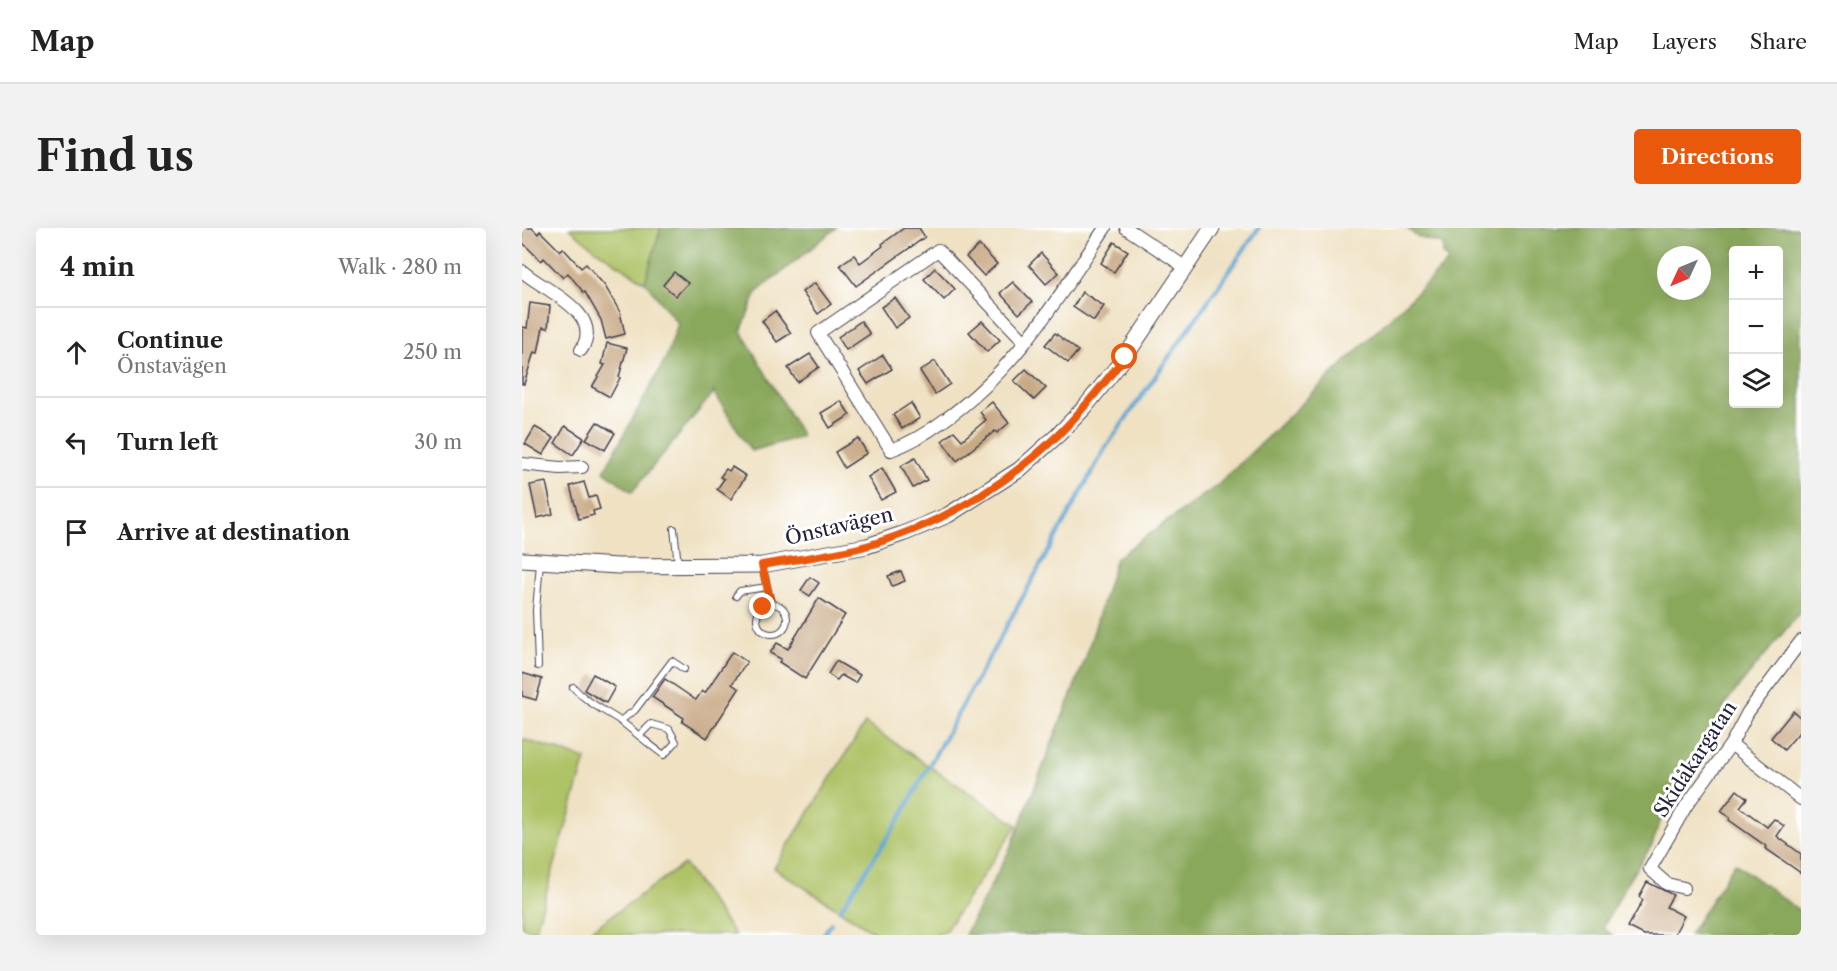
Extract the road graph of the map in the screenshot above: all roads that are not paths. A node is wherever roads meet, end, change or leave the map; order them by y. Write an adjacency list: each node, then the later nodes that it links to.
1 (1105, 228): 6 (street)
2 (1126, 228): 4 (street)
3 (1212, 228): 4 (street, Önstavägen)
4 (1185, 267): 14 (street, Önstavägen)
5 (523, 277): 7 (street)
6 (1025, 342): 6 (street)
7 (580, 350)
8 (522, 464): 9 (street)
9 (582, 467)
10 (674, 529): 13 (lane)
11 (522, 560): 12 (street, Önstavägen)
12 (540, 562): 13 (street, Önstavägen); 19 (lane)
13 (678, 565): 14 (street, Önstavägen)
14 (762, 565): 15 (lane)
15 (767, 587): 16 (lane); 17 (lane)
16 (736, 596)
17 (771, 604): 17 (lane)
18 (1801, 641): 24 (street, Skidåkargatan)
19 (538, 666)
20 (684, 669): 22 (lane)
21 (573, 687): 22 (lane)
22 (620, 721): 23 (lane)
23 (639, 736): 23 (lane)
24 (1731, 744): 25 (street); 26 (street, Skidåkargatan)
25 (1801, 799)
26 (1684, 888)

